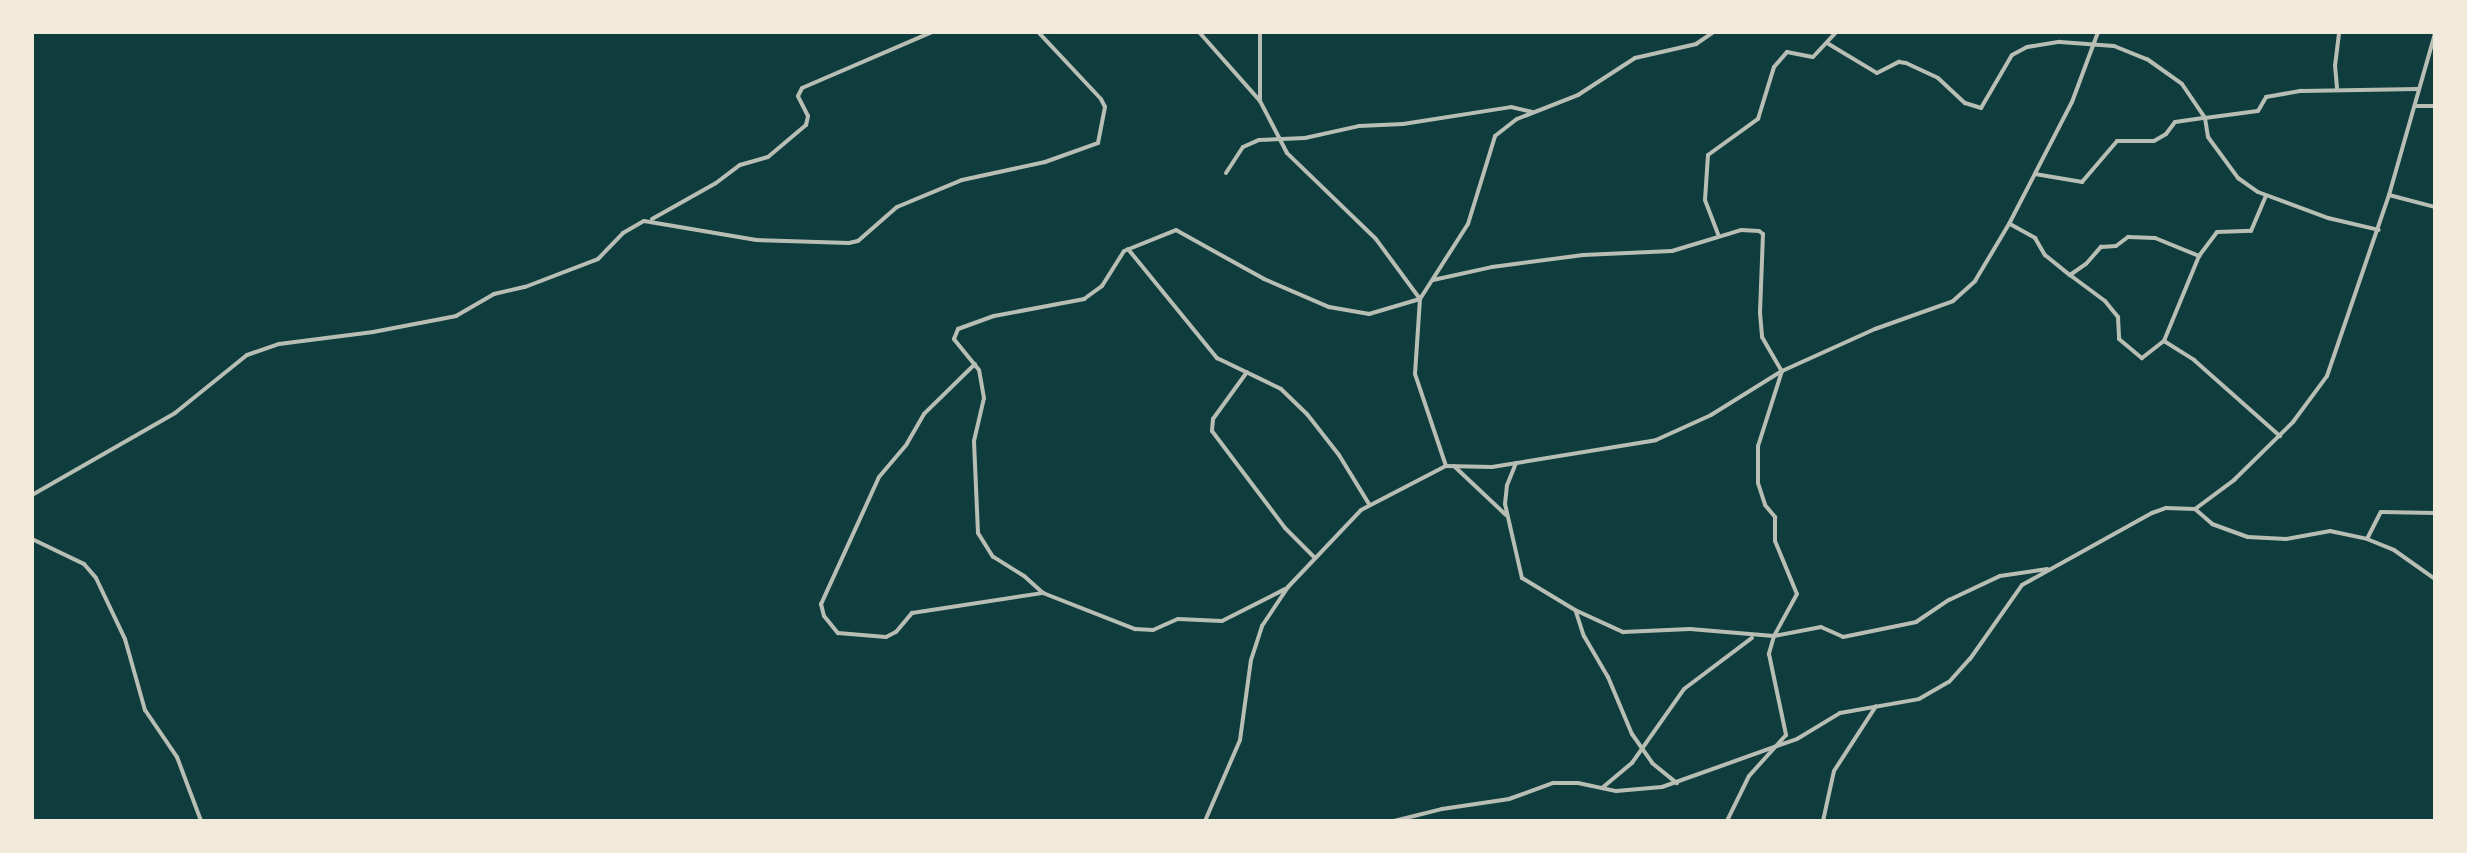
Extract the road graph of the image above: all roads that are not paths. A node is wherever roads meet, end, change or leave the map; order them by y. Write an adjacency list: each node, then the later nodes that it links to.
1 (932, 32): 25 (street)
2 (1038, 32): 25 (street)
3 (1199, 32): 14 (street)
4 (1260, 32): 14 (street)
5 (1714, 32): 17 (street)
6 (1836, 32): 10 (street)
7 (2098, 32): 11 (street)
8 (2339, 32): 12 (street)
9 (2435, 34): 13 (street)
10 (1827, 43): 11 (street); 28 (street)
11 (2093, 45): 18 (street); 21 (street)
12 (2337, 88): 13 (street); 18 (street)
13 (2418, 89): 15 (street)
14 (1260, 101): 19 (street)
15 (2415, 106): 16 (street); 22 (street)
16 (2435, 106)
17 (1534, 113): 19 (street); 32 (street)
18 (2205, 118): 21 (street); 23 (street)
19 (1279, 138): 20 (street); 33 (street)
20 (1226, 173)
21 (2035, 174): 26 (street)
22 (2389, 195): 24 (street); 27 (street)
23 (2266, 196): 27 (street); 30 (street)
24 (2435, 207)
25 (651, 220): 42 (street)
26 (2009, 224): 31 (street); 36 (street)
27 (2379, 230): 38 (street)
28 (1718, 235): 32 (street); 36 (street)
29 (1128, 249): 33 (street); 35 (street); 37 (street)
30 (2199, 256): 31 (street); 34 (street)
31 (2070, 275): 34 (street)
32 (1433, 280): 33 (street)
33 (1420, 299): 40 (street)
34 (2164, 341): 38 (street)
35 (975, 364): 53 (street); 53 (street)
36 (1782, 371): 39 (street); 56 (street)
37 (1247, 372): 43 (street); 49 (street)
38 (2280, 436): 44 (street)
39 (1516, 463): 41 (street); 46 (street)
40 (1446, 466): 41 (street); 43 (street)
41 (1454, 466): 46 (street)
42 (32, 495)
43 (1369, 504): 49 (street)
44 (2195, 509): 48 (street); 50 (street)
45 (2435, 513): 48 (street)
46 (1507, 517): 54 (street)
47 (32, 539): 62 (street)
48 (2367, 539): 51 (street)
49 (1314, 557): 52 (street)
50 (2049, 568): 56 (street); 57 (street)
51 (2435, 579)
52 (1288, 587): 53 (street); 63 (street)
53 (1043, 593)
54 (1575, 610): 55 (street); 59 (street)
55 (1754, 636): 56 (street); 59 (street)
56 (1774, 636): 58 (street)
57 (1877, 704): 58 (street); 66 (street)
58 (1780, 746): 60 (street); 65 (street)
59 (1642, 749): 60 (street); 61 (street)
60 (1677, 783): 61 (street)
61 (1601, 789): 64 (street)
62 (201, 821)
63 (1205, 821)
64 (1394, 821)
65 (1727, 821)
66 (1823, 821)

